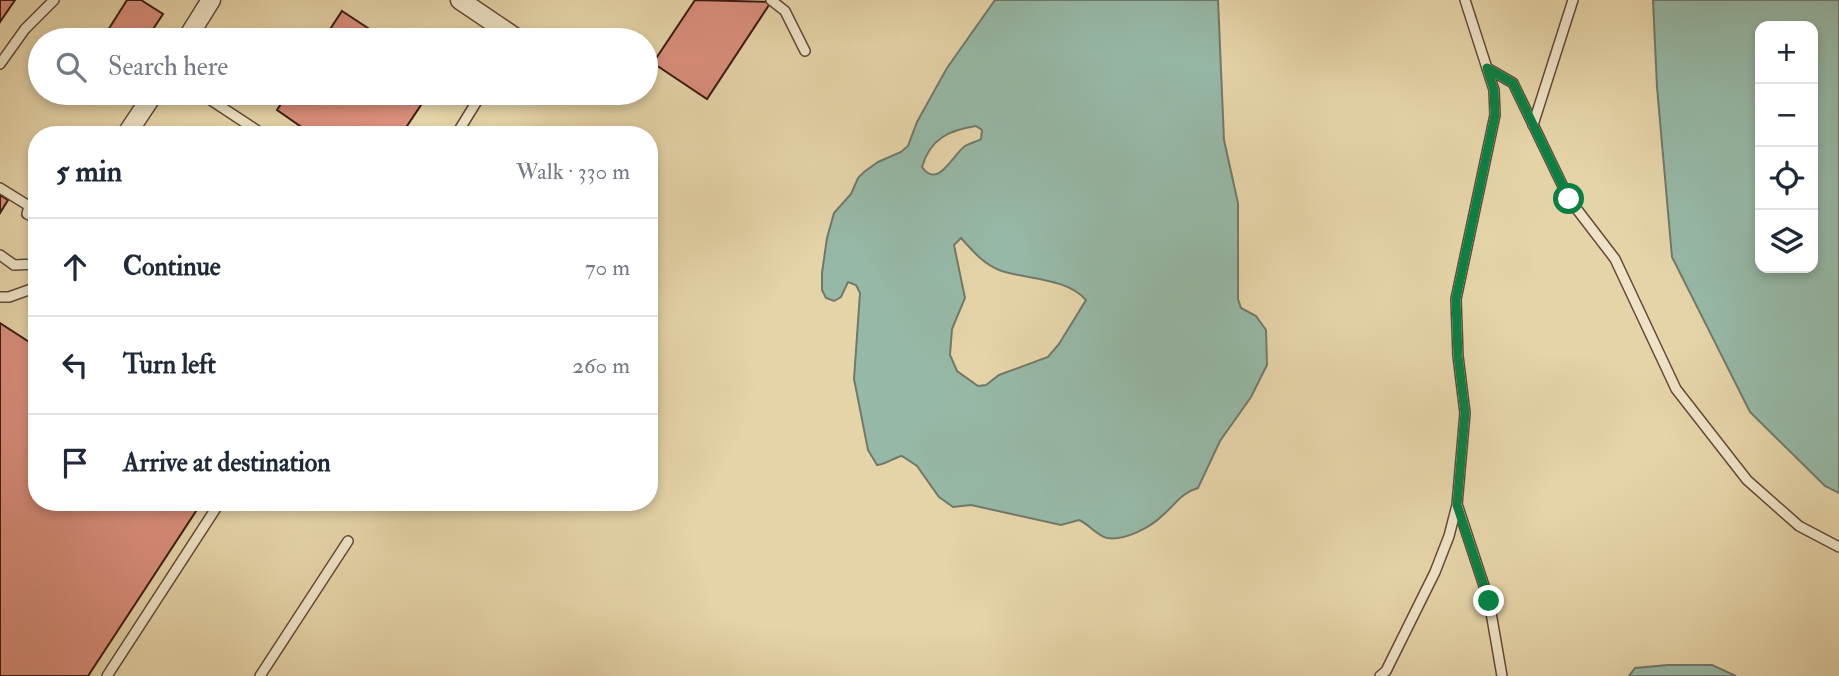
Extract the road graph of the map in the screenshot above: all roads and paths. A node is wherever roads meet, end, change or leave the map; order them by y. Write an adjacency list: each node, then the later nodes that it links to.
1 (54, 0): 10 (lane)
2 (211, 0): 7 (street)
3 (460, 0): 8 (street)
4 (771, 0): 9 (lane)
5 (1465, 0): 11 (lane)
6 (1573, 0): 15 (lane)
7 (194, 28)
8 (500, 28)
9 (805, 51)
10 (0, 64)
11 (1487, 68): 15 (lane); 25 (lane)
12 (146, 105): 16 (street)
13 (218, 105): 17 (lane)
14 (475, 105): 18 (lane)
15 (1533, 125): 28 (lane)
16 (132, 126)
17 (250, 126)
18 (462, 126)
19 (0, 188): 20 (lane)
20 (28, 205)
21 (0, 255): 22 (lane)
22 (28, 264)
23 (28, 291): 24 (lane)
24 (0, 297)
25 (1457, 505): 31 (lane); 32 (lane)
26 (214, 511): 29 (lane)
27 (348, 541): 30 (lane)
28 (1839, 547)
29 (107, 676)
30 (260, 676)
31 (1380, 676)
32 (1502, 676)

